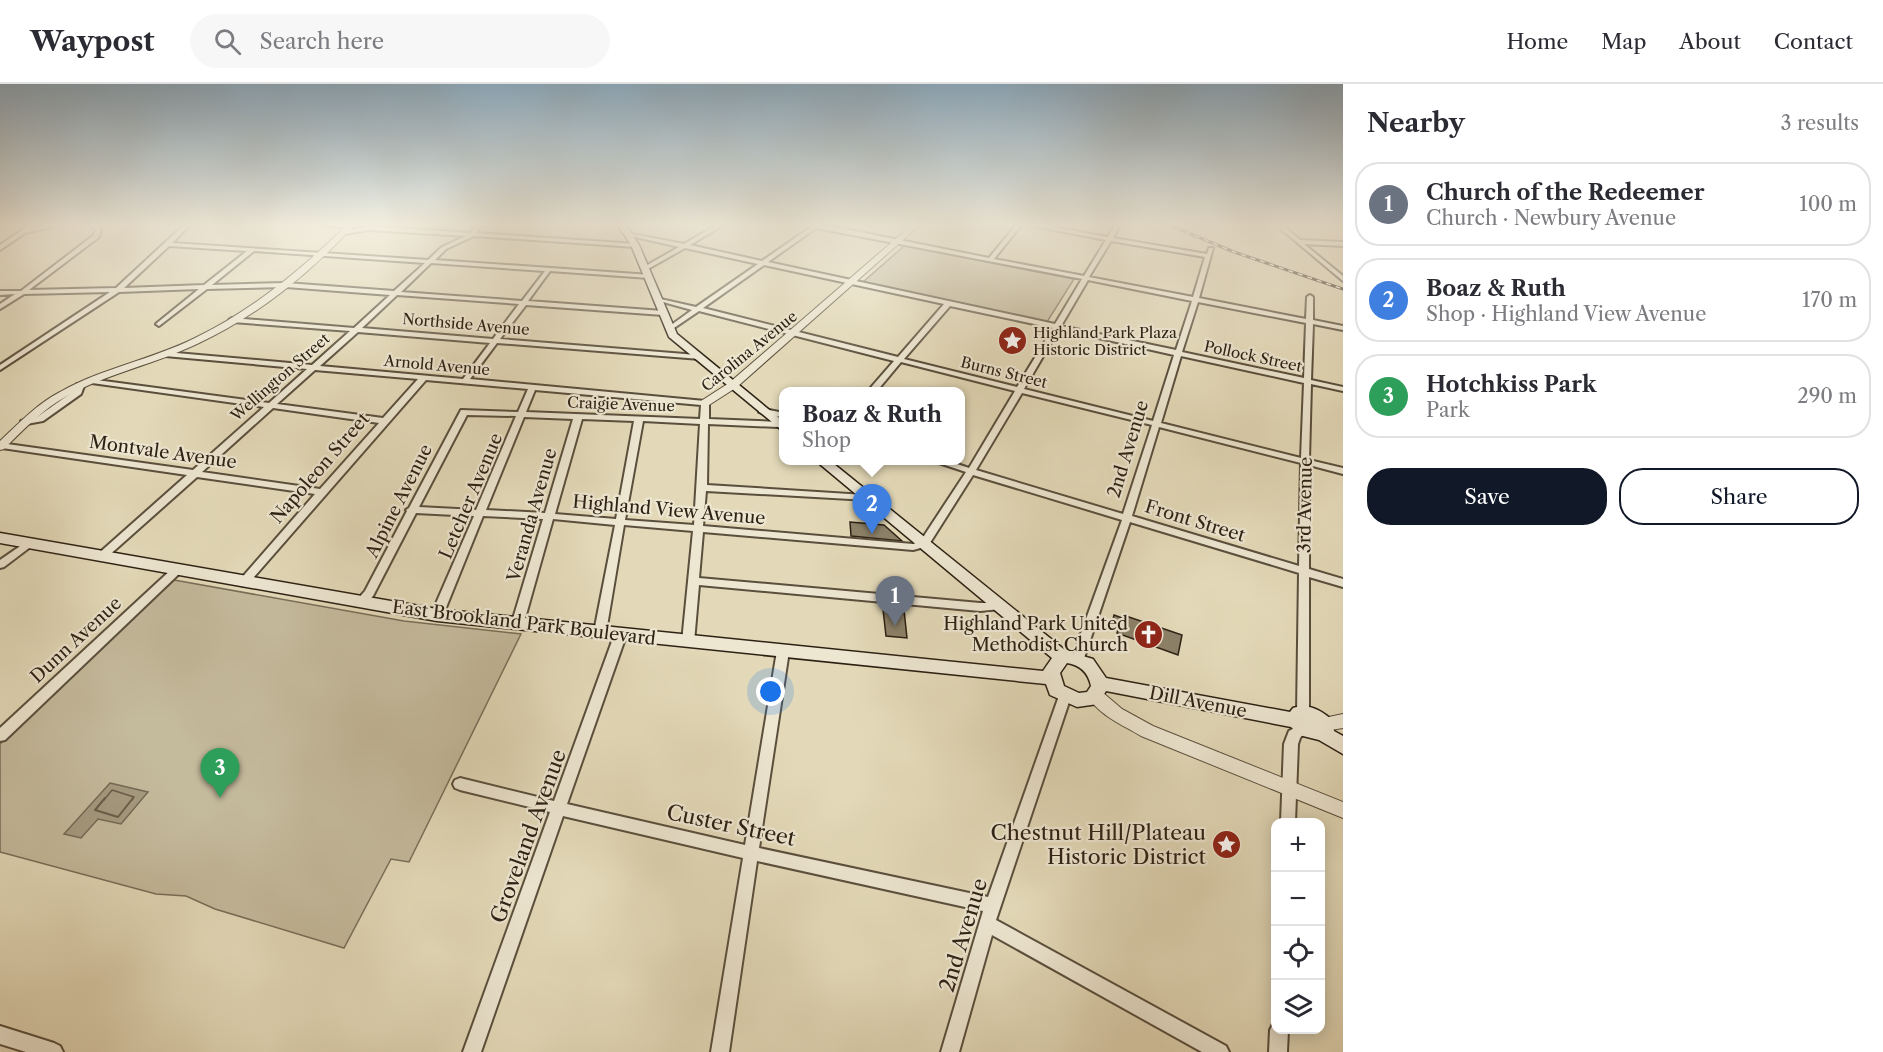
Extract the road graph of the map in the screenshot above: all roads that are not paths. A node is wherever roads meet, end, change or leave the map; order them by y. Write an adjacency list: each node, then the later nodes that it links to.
1 (53, 269): 24 (street)
2 (141, 269): 23 (street)
3 (229, 269): 22 (street)
4 (303, 269): 21 (street)
5 (419, 269): 26 (street, Wellington Street)
6 (549, 269): 30 (street)
7 (555, 269): 17 (street)
8 (647, 269): 17 (main road)
9 (652, 269): 17 (street)
10 (753, 269): 33 (street)
11 (791, 269): 20 (street, Pollock Street)
12 (866, 269): 20 (street, Carolina Avenue)
13 (1039, 269): 18 (street)
14 (1091, 269): 18 (street)
15 (1205, 269): 29 (street, 2nd Avenue)
16 (1331, 269): 19 (street)
17 (648, 272): 28 (main road)
18 (1086, 278): 29 (street); 38 (street)
19 (1343, 279)
20 (851, 282): 31 (street, Pollock Street); 42 (street, Carolina Avenue)
21 (286, 285): 22 (street); 26 (street); 35 (street)
22 (209, 286): 23 (street); 37 (street)
23 (119, 289): 24 (street); 49 (street)
24 (23, 292): 25 (street); 32 (street)
25 (0, 293)
26 (393, 294): 30 (street); 39 (street, Wellington Street)
27 (1311, 297): 36 (street, 3rd Avenue)
28 (658, 299): 33 (street, Burns Street); 34 (main road)
29 (1196, 299): 36 (street); 45 (street, 2nd Avenue)
30 (525, 303): 34 (street); 43 (street)
31 (948, 304): 38 (street, Pollock Street); 47 (street)
32 (0, 307)
33 (697, 309): 41 (street); 42 (street, Burns Street)
34 (663, 313): 41 (main road)
35 (232, 320): 39 (street, Northside Avenue); 44 (street)
36 (1311, 321): 40 (street); 53 (street, 3rd Avenue)
37 (159, 324)
38 (1056, 327): 45 (street, Pollock Street); 58 (street)
39 (358, 328): 43 (street, Northside Avenue); 48 (street, Wellington Street)
40 (1343, 328)
41 (669, 329): 46 (main road)
42 (793, 333): 47 (street, Burns Street); 54 (street, Carolina Avenue)
43 (495, 341): 46 (street, Northside Avenue); 52 (street)
44 (165, 354): 48 (street, Arnold Avenue); 51 (street)
45 (1177, 354): 53 (street, Pollock Street); 69 (street, 2nd Avenue)
46 (697, 357): 54 (main road)
47 (899, 360): 55 (street); 58 (street, Burns Street)
48 (314, 367): 50 (street, Arnold Avenue); 60 (street, Wellington Street)
49 (0, 368)
50 (424, 377): 52 (street, Arnold Avenue); 66 (street, Napoleon Street)
51 (92, 381): 60 (street); 70 (street)
52 (465, 381): 56 (street, Arnold Avenue)
53 (1309, 382): 57 (street, Pollock Street); 71 (street, 3rd Avenue)
54 (732, 385): 59 (street, Carolina Avenue); 67 (main road)
55 (875, 387)
56 (532, 388): 59 (street, Arnold Avenue); 62 (street, Letcher Avenue)
57 (1343, 389)
58 (1019, 390): 69 (street, Burns Street); 74 (street)
59 (705, 403): 65 (street)
60 (268, 406): 66 (street); 76 (street, Wellington Street)
61 (464, 412): 62 (street, Craigie Avenue); 80 (street, Alpine Avenue)
62 (523, 414): 63 (street, Craigie Avenue); 81 (street, Letcher Avenue)
63 (578, 417): 64 (street, Craigie Avenue); 82 (street, Veranda Avenue)
64 (639, 419): 65 (street, Craigie Avenue); 84 (street)
65 (705, 420): 68 (street, Craigie Avenue); 77 (street)
66 (383, 421): 78 (street, Napoleon Street)
67 (779, 421)
68 (779, 423)
69 (1157, 424): 71 (street, Burns Street); 83 (street, 2nd Avenue)
70 (1, 446): 76 (street, Montvale Avenue)
71 (1305, 462): 75 (street, Burns Street); 92 (street, 3rd Avenue)
72 (827, 465): 79 (main road)
73 (951, 465): 74 (street, Front Street)
74 (971, 471): 83 (street, Front Street); 88 (street)
75 (1343, 471)
76 (194, 473): 78 (street, Montvale Avenue); 89 (street, Wellington Street)
77 (702, 488): 79 (street); 85 (street)
78 (320, 492): 94 (street, Napoleon Street)
79 (865, 498): 88 (main road)
80 (411, 510): 81 (street, Highland View Avenue); 96 (street, Alpine Avenue)
81 (482, 513): 82 (street, Highland View Avenue); 98 (street, Letcher Avenue)
82 (549, 516): 84 (street, Highland View Avenue); 99 (street, Veranda Avenue)
83 (1127, 518): 92 (street, Front Street); 104 (street, 2nd Avenue)
84 (621, 523): 85 (street, Highland View Avenue); 100 (street)
85 (698, 530): 88 (street, Highland View Avenue); 93 (street)
86 (0, 538): 87 (main road, East Brookland Park Boulevard)
87 (29, 543): 89 (main road, East Brookland Park Boulevard); 90 (street)
88 (924, 544): 97 (main road)
89 (102, 556): 91 (main road, East Brookland Park Boulevard)
90 (0, 565)
91 (177, 570): 94 (main road, East Brookland Park Boulevard); 110 (street, Dunn Avenue)
92 (1303, 571): 95 (street, Front Street); 108 (street, 3rd Avenue)
93 (694, 581): 97 (street); 102 (street)
94 (243, 582): 96 (main road, East Brookland Park Boulevard)
95 (1343, 583)
96 (360, 603): 98 (main road, East Brookland Park Boulevard)
97 (997, 606): 104 (main road)
98 (437, 615): 99 (main road, East Brookland Park Boulevard)
99 (518, 622): 100 (main road, East Brookland Park Boulevard)
100 (600, 632): 101 (main road, East Brookland Park Boulevard)
101 (621, 633): 102 (main road, East Brookland Park Boulevard); 114 (street, Groveland Avenue)
102 (687, 642): 103 (main road, East Brookland Park Boulevard)
103 (783, 651): 105 (main road, East Brookland Park Boulevard); 117 (street)
104 (1070, 658): 105 (main road); 106 (main road)
105 (1051, 678): 107 (main road)
106 (1097, 689): 107 (main road); 108 (main road, Dill Avenue); 113 (street)
107 (1065, 696): 118 (street, 2nd Avenue)
108 (1301, 721): 109 (main road, Dill Avenue); 113 (street, 3rd Avenue)
109 (1330, 726): 111 (main road, Dill Avenue)
110 (0, 736)
111 (1343, 746)
112 (460, 784): 114 (street, Custer Street)
113 (1289, 788): 115 (street); 116 (street, 3rd Avenue)
114 (561, 807): 117 (street, Custer Street); 123 (street, Groveland Avenue)
115 (1343, 810)
116 (1288, 818)
117 (751, 852): 118 (street, Custer Street); 124 (street)
118 (993, 906): 119 (street, 2nd Avenue)
119 (987, 924): 125 (street, 2nd Avenue); 126 (street)
120 (1279, 1034): 127 (street)
121 (0, 1035): 122 (street)
122 (54, 1052)
123 (472, 1052)
124 (720, 1052)
125 (950, 1052)
126 (1220, 1052)
127 (1278, 1052)

